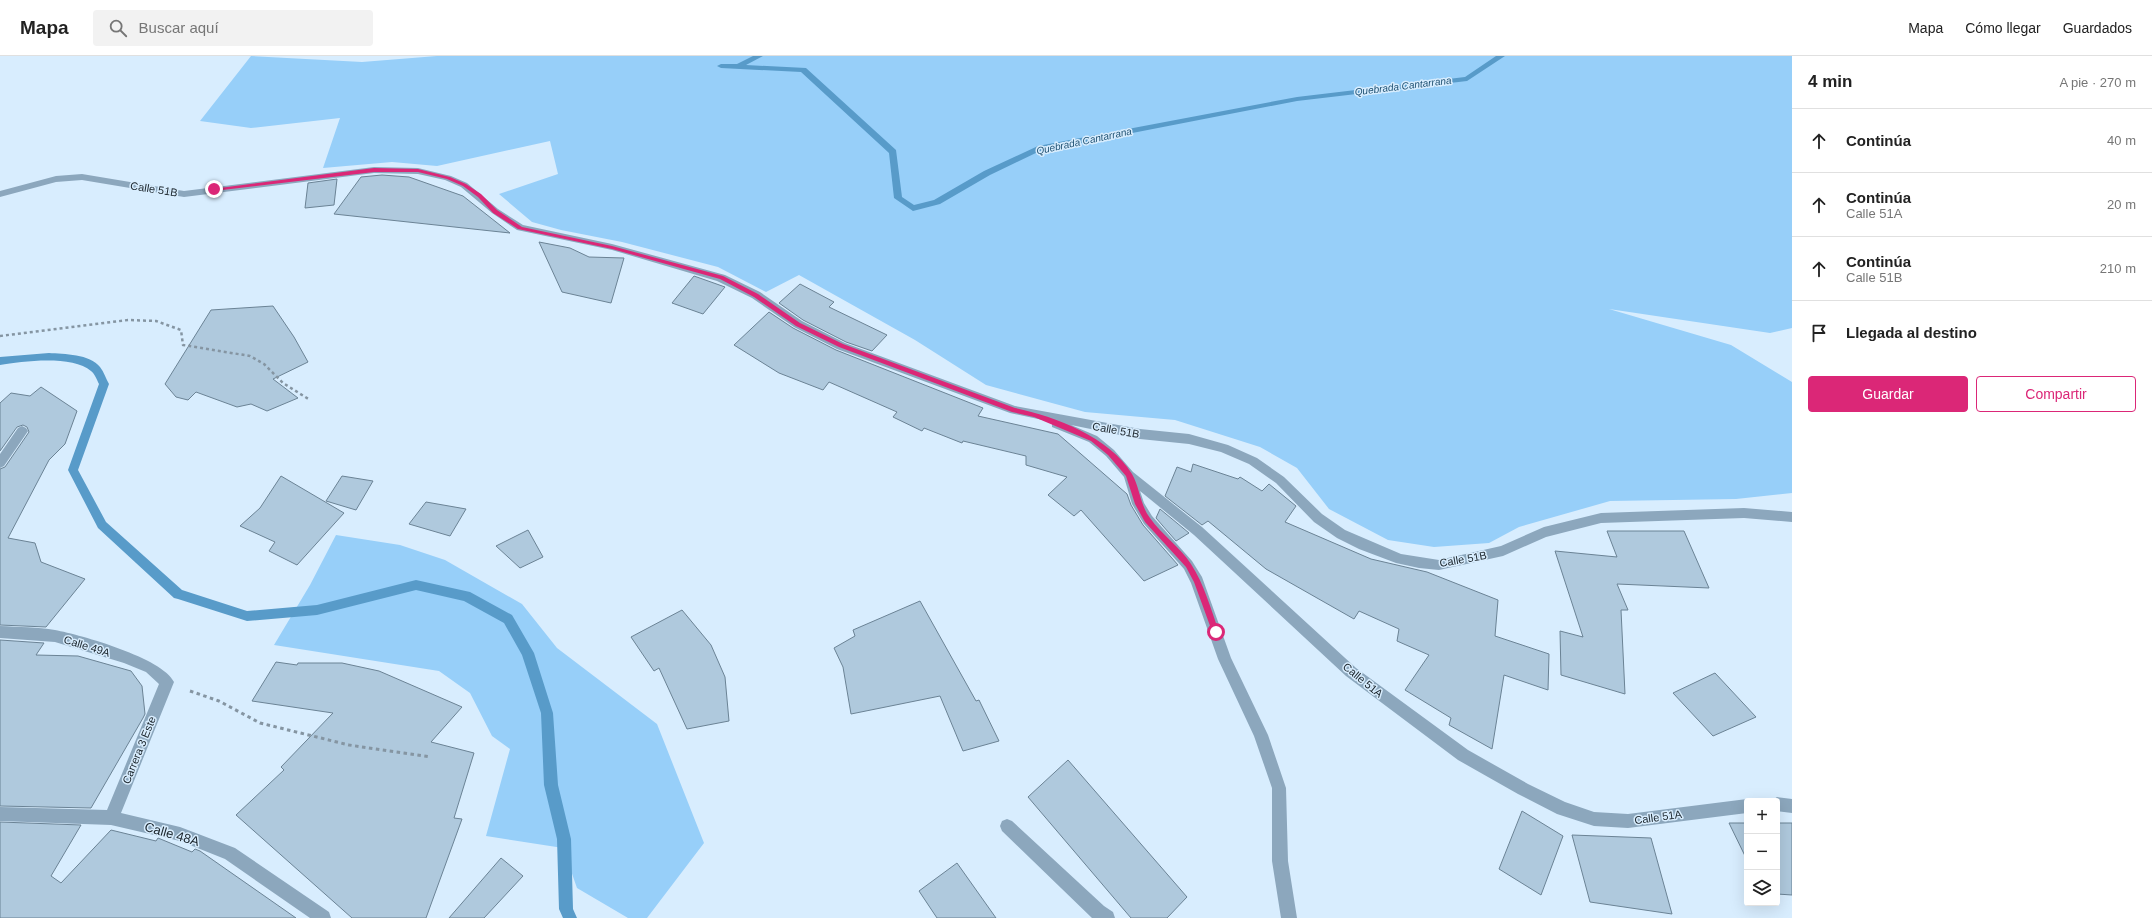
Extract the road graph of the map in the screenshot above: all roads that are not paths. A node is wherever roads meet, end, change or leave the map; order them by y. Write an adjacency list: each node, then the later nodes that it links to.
1 (0, 194): 2 (street, Calle 51B)
2 (1035, 414): 5 (street, Calle 51A); 6 (street, Calle 51B)
3 (22, 431): 4 (street)
4 (0, 463)
5 (1129, 475): 10 (street, Calle 51A); 17 (street)
6 (1792, 517)
7 (0, 632): 8 (street, Calle 49A)
8 (167, 682): 13 (street, Carrera 3 Este)
9 (1780, 804): 11 (street)
10 (1744, 806)
11 (1792, 806)
12 (0, 814): 13 (street, Calle 48A)
13 (111, 818): 15 (street, Calle 48A)
14 (1007, 826): 16 (street)
15 (323, 918)
16 (1107, 918)
17 (1289, 918)

